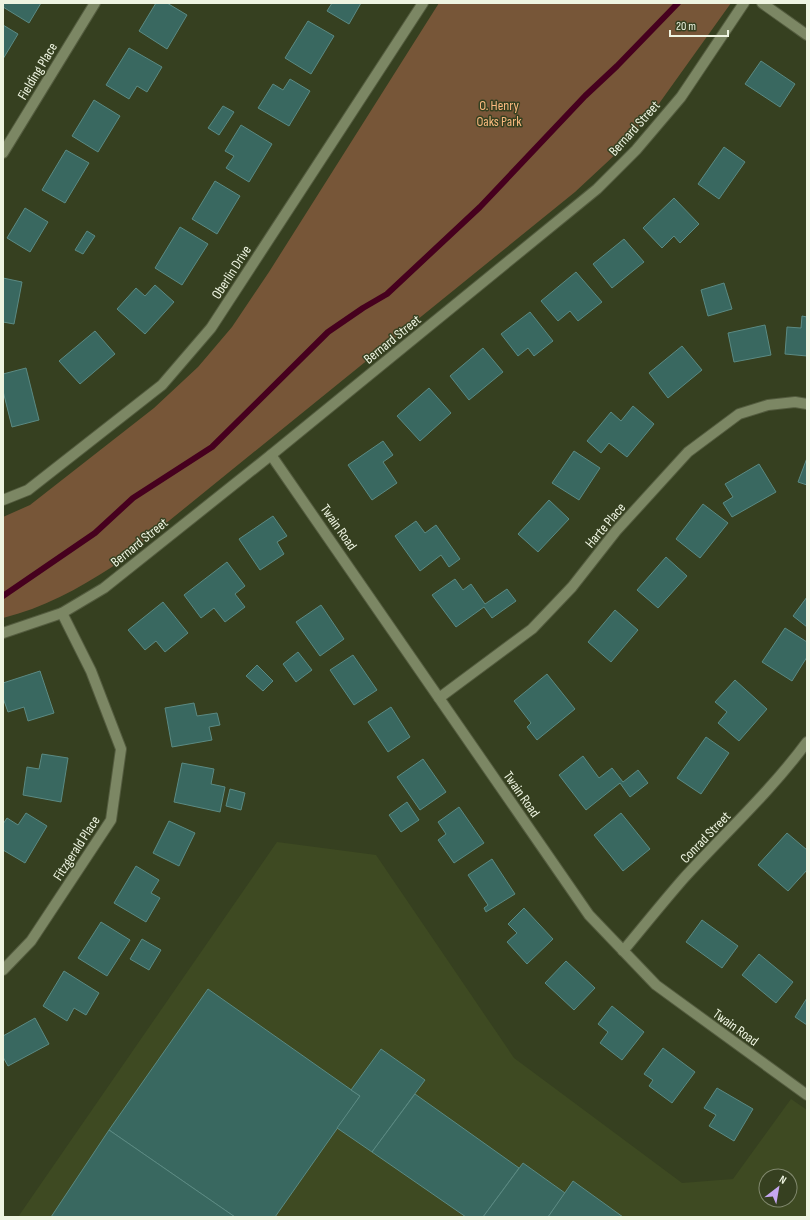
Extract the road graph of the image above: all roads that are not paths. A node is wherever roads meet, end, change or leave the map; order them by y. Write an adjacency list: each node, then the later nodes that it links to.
1 (95, 3): 6 (street, Fielding Place)
2 (423, 3): 9 (street, Oberlin Drive)
3 (744, 3): 8 (street, Bernard Street)
4 (762, 3): 5 (street)
5 (807, 35)
6 (3, 153)
7 (807, 404): 12 (street, Harte Place)
8 (271, 455): 10 (street, Bernard Street); 12 (street, Twain Road)
9 (3, 500)
10 (62, 613): 11 (street, Bernard Street); 15 (street, Fitzgerald Place)
11 (3, 634)
12 (440, 698): 14 (street, Twain Road)
13 (807, 742): 14 (street, Conrad Street)
14 (623, 951): 16 (street, Twain Road)
15 (3, 970)
16 (807, 1095)

